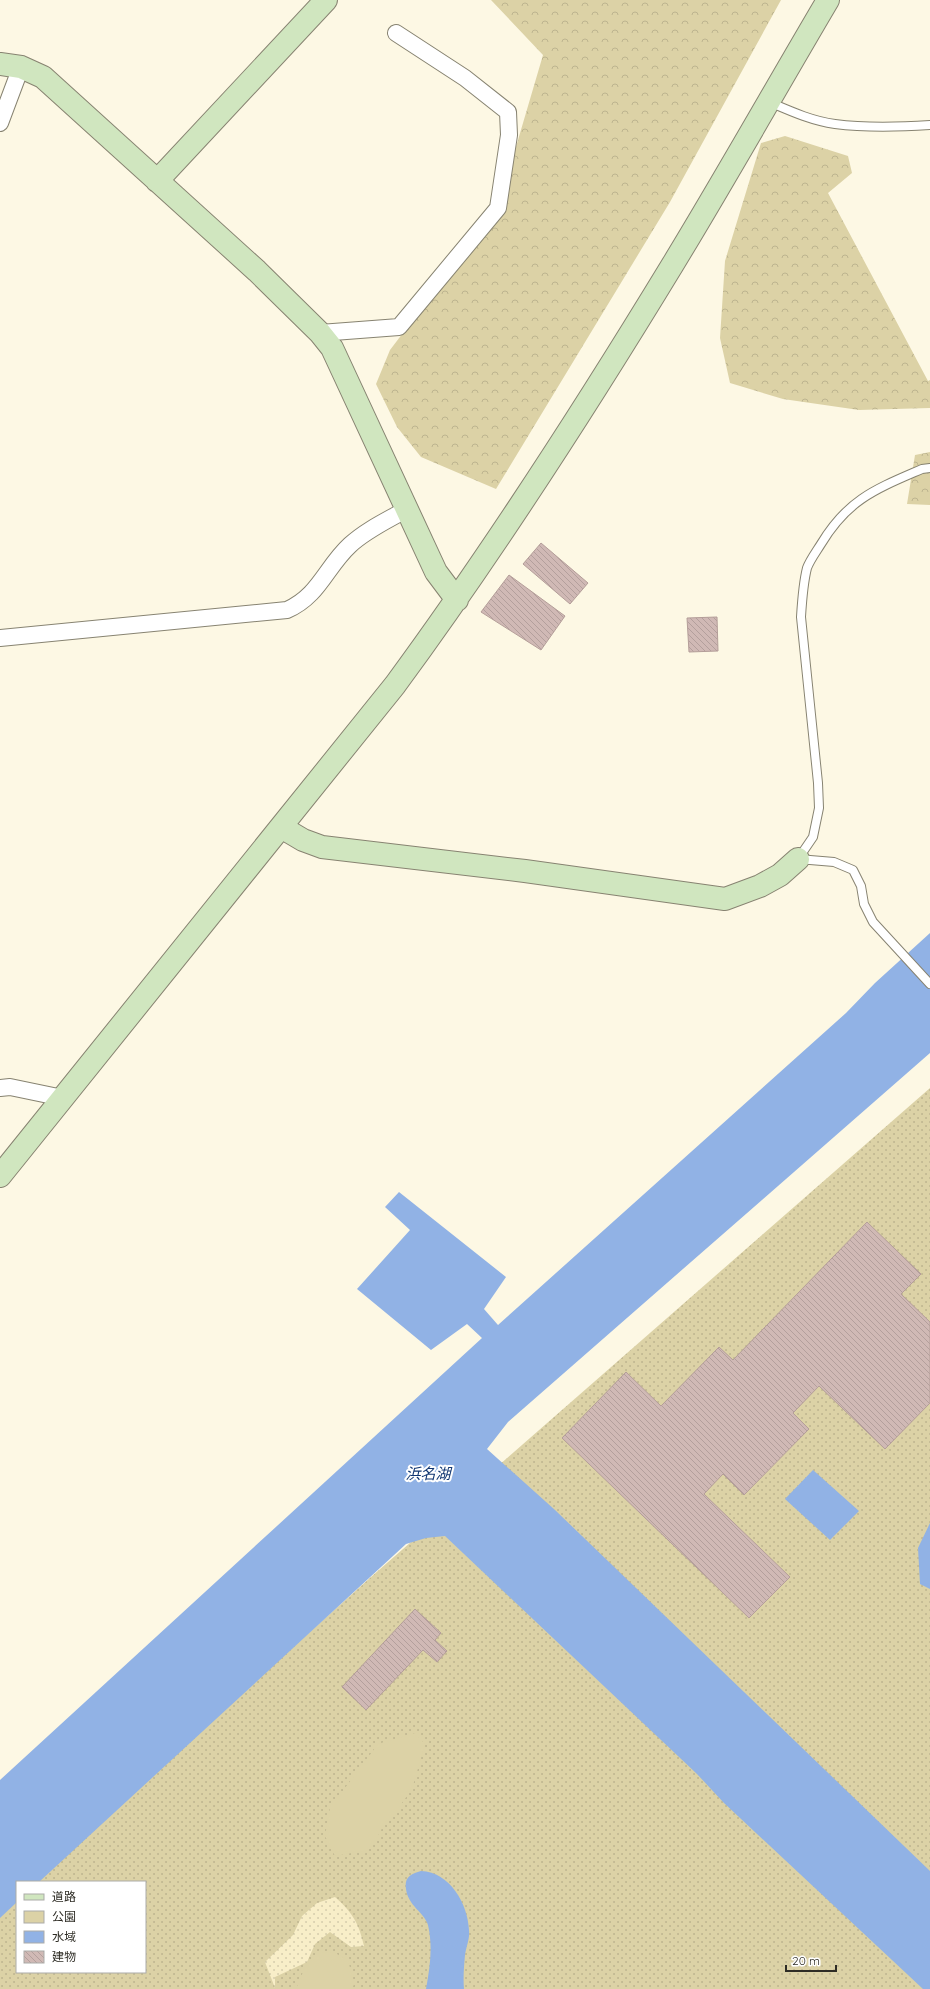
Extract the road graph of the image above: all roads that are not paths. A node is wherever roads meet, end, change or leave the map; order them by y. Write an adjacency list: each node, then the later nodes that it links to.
1 (326, 0): 8 (street)
2 (828, 0): 5 (street)
3 (396, 33): 9 (street)
4 (10, 66): 6 (street); 8 (street)
5 (768, 101): 7 (lane); 12 (street)
6 (0, 123)
7 (930, 125)
8 (157, 181): 9 (street)
9 (320, 333): 11 (street)
10 (930, 468): 15 (lane)
11 (407, 509): 12 (street); 13 (street)
12 (457, 600): 14 (street)
13 (0, 638)
14 (281, 827): 15 (street); 18 (street)
15 (798, 859): 16 (lane)
16 (930, 984)
17 (0, 1088): 18 (street)
18 (63, 1098): 19 (street)
19 (0, 1176)

